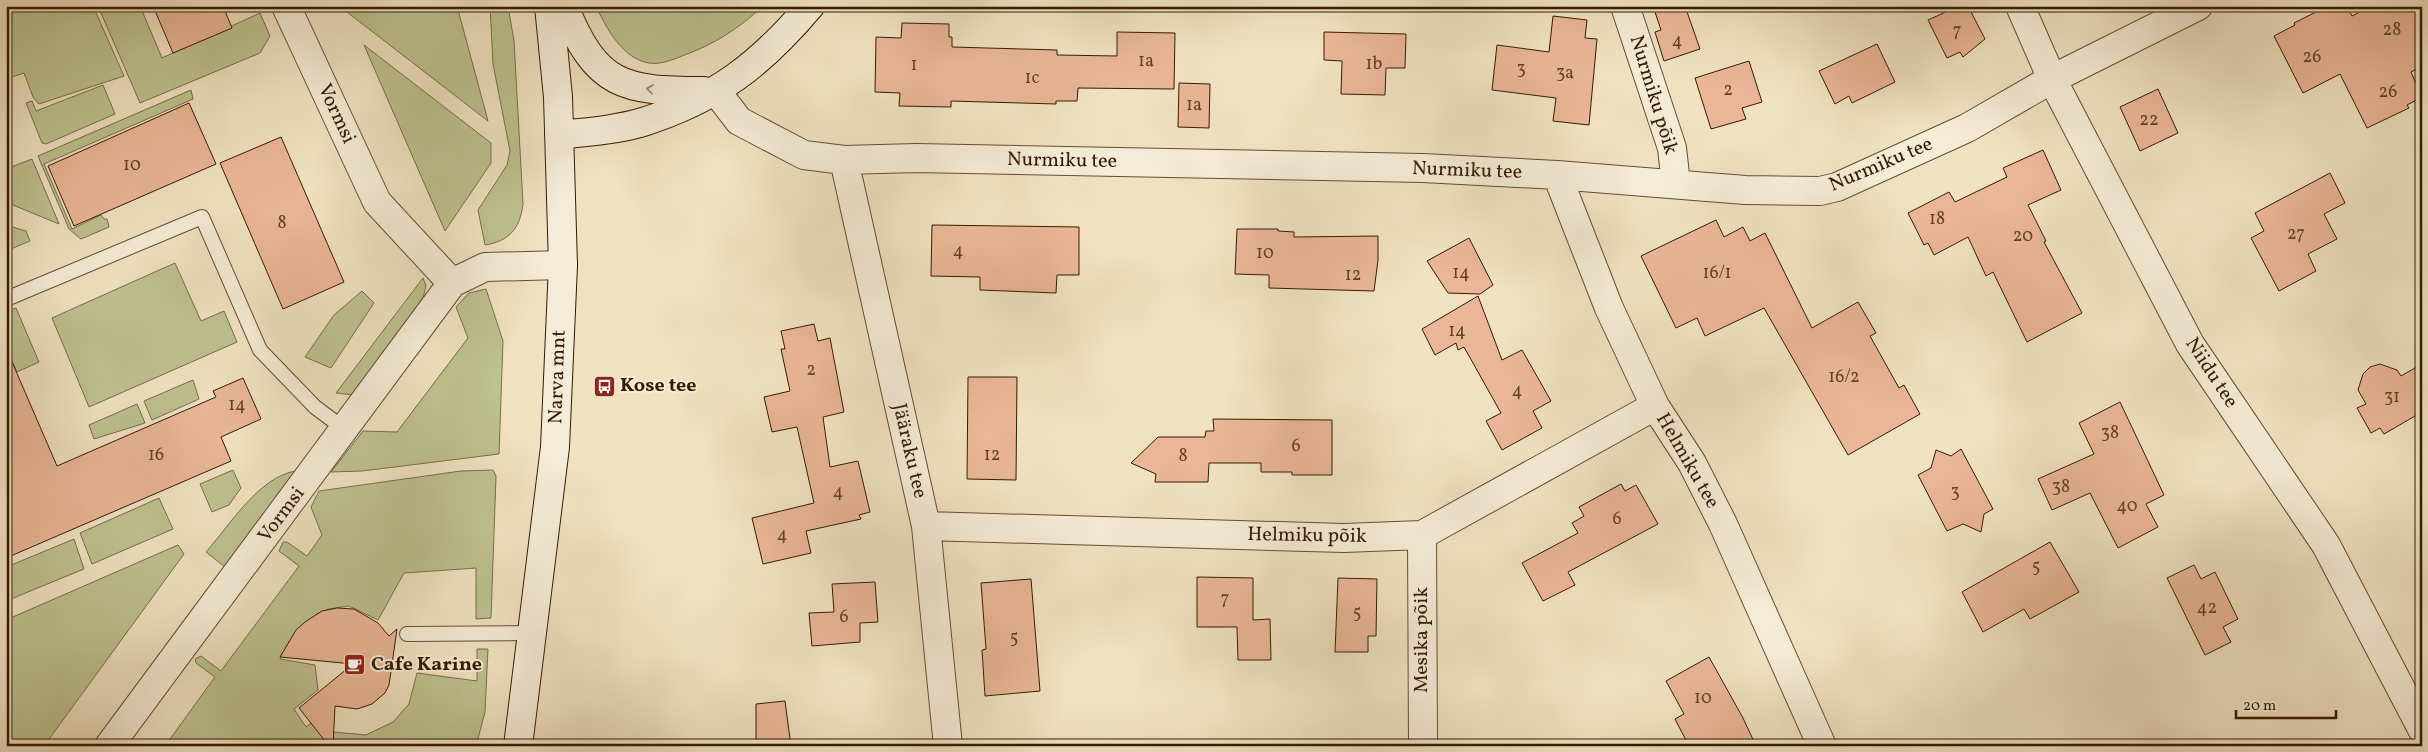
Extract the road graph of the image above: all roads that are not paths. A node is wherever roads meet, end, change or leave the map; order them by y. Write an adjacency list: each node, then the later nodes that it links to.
1 (286, 6): 15 (street, Vormsi)
2 (549, 6): 10 (street, Narva mnt)
3 (564, 6): 9 (street, one-way to 3)
4 (810, 6): 9 (street)
5 (1625, 6): 13 (street, Nurmiku põik)
6 (2020, 6): 8 (street, Niidu tee)
7 (2198, 6): 8 (street, Nurmiku tee)
8 (2052, 79): 13 (street, Nurmiku tee); 23 (street, Niidu tee)
9 (716, 91): 10 (street); 11 (street, Nurmiku tee)
10 (559, 135): 14 (street, Narva mnt)
11 (844, 160): 12 (street, Nurmiku tee); 19 (street, Jääraku tee)
12 (1557, 174): 13 (street, Nurmiku tee); 17 (street, Helmiku tee)
13 (1676, 184)
14 (563, 266): 15 (street, Vormsi); 21 (street, Narva mnt)
15 (452, 283): 18 (street, Vormsi)
16 (6, 299): 18 (lane)
17 (1655, 406): 20 (street, Helmiku põik); 28 (street, Helmiku tee)
18 (343, 428): 24 (street, Vormsi)
19 (926, 526): 20 (street, Helmiku põik); 26 (street, Jääraku tee)
20 (1422, 535): 27 (street, Mesika põik)
21 (532, 633): 22 (lane); 25 (street, Narva mnt)
22 (407, 634)
23 (2422, 729)
24 (109, 746)
25 (518, 746)
26 (948, 746)
27 (1423, 746)
28 (1822, 746)

